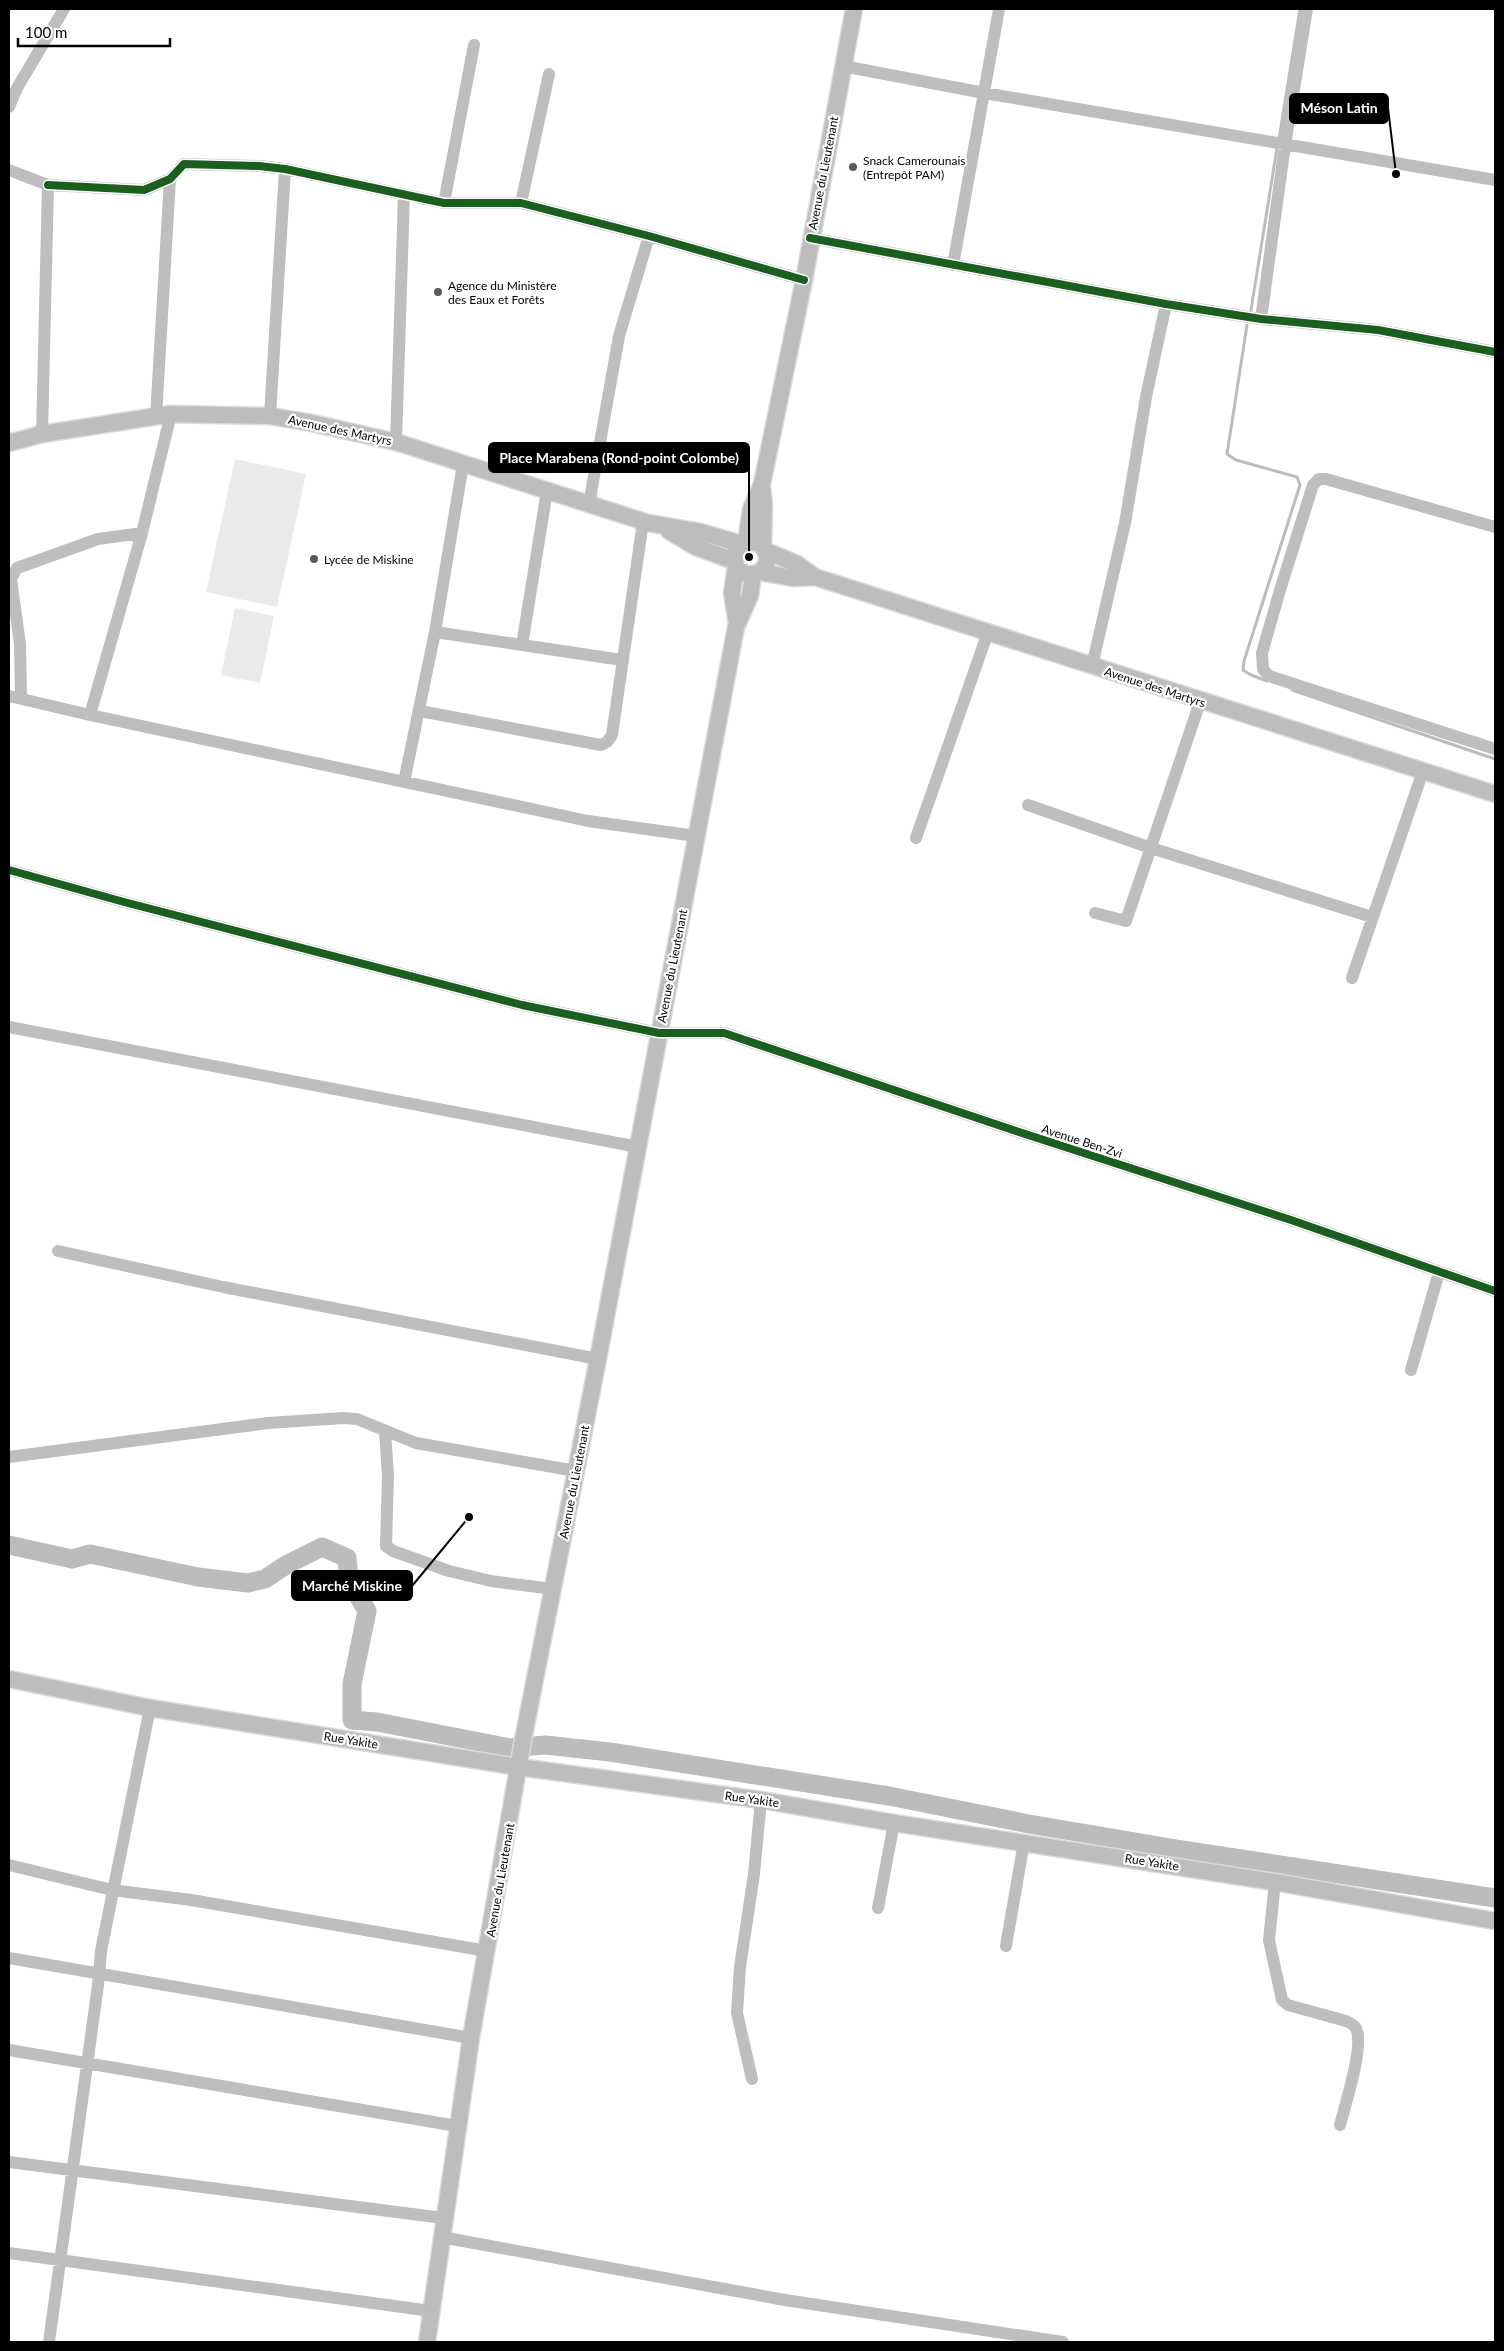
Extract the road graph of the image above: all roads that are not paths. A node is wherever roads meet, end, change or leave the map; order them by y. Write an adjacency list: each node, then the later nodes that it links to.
1 (64, 9): 9 (street)
2 (854, 9): 6 (main road, Avenue du Lieutenant)
3 (999, 9): 8 (street)
4 (1307, 9): 10 (street)
5 (474, 46): 17 (street)
6 (843, 66): 8 (street); 20 (main road, Avenue du Lieutenant)
7 (549, 74): 18 (street)
8 (984, 93): 10 (street); 21 (street)
9 (9, 108)
10 (1285, 145): 14 (street); 24 (street)
11 (285, 169): 13 (street); 16 (street); 27 (street)
12 (9, 170): 15 (street)
13 (170, 179): 15 (street); 26 (street)
14 (1495, 180)
15 (48, 185): 28 (street)
16 (404, 195): 17 (street); 29 (street)
17 (444, 203): 18 (street)
18 (521, 203): 19 (street)
19 (649, 236): 22 (street); 34 (street)
20 (810, 238): 21 (street); 22 (main road, Avenue du Lieutenant)
21 (953, 265): 23 (street)
22 (804, 280): 32 (main road, Avenue du Lieutenant)
23 (1166, 304): 24 (street); 49 (street)
24 (1260, 319): 25 (street)
25 (1495, 352)
26 (163, 416): 27 (main road, Avenue des Martyrs); 28 (main road, Avenue des Martyrs); 38 (street)
27 (270, 416): 29 (main road, Avenue des Martyrs)
28 (42, 434): 30 (main road, Avenue des Martyrs)
29 (396, 442): 31 (main road, Avenue des Martyrs)
30 (9, 443)
31 (463, 464): 33 (main road, Avenue des Martyrs); 45 (street)
32 (762, 484): 39 (main road, Avenue du Lieutenant); 40 (main road, Avenue du Lieutenant)
33 (547, 491): 34 (main road, Avenue des Martyrs); 47 (street)
34 (589, 504): 35 (main road, Avenue des Martyrs)
35 (643, 522): 36 (main road, Avenue des Martyrs); 48 (street)
36 (660, 527): 39 (main road, Avenue des Martyrs); 41 (main road, Avenue des Martyrs)
37 (1495, 527): 54 (street)
38 (142, 533): 50 (street); 53 (street)
39 (744, 543): 40 (main road); 41 (main road)
40 (764, 549): 42 (main road); 43 (main road, Avenue des Martyrs)
41 (735, 564): 42 (main road); 44 (main road, Avenue du Lieutenant)
42 (756, 574): 43 (main road, Avenue des Martyrs); 44 (main road, Avenue du Lieutenant)
43 (815, 577): 46 (main road, Avenue des Martyrs)
44 (737, 624): 59 (main road, Avenue du Lieutenant)
45 (435, 632): 47 (street); 52 (street)
46 (988, 632): 49 (main road, Avenue des Martyrs); 60 (street)
47 (522, 645): 48 (street)
48 (622, 660): 52 (street)
49 (1092, 666): 51 (main road, Avenue des Martyrs)
50 (15, 697): 53 (street)
51 (1200, 702): 55 (main road, Avenue des Martyrs); 61 (street)
52 (420, 711): 56 (street)
53 (90, 715): 56 (street)
54 (1495, 749)
55 (1423, 771): 57 (main road, Avenue des Martyrs); 64 (street)
56 (404, 782): 59 (street)
57 (1495, 794)
58 (1028, 805): 61 (street)
59 (696, 836): 67 (main road, Avenue du Lieutenant)
60 (916, 838)
61 (1152, 848): 63 (street); 64 (street)
62 (9, 870): 67 (street, Avenue Ben-Zvi)
63 (1095, 912)
64 (1372, 916): 65 (street)
65 (1352, 978)
66 (9, 1027): 68 (street)
67 (659, 1033): 68 (main road, Avenue du Lieutenant); 70 (street, Avenue Ben-Zvi)
68 (638, 1147): 72 (main road, Avenue du Lieutenant)
69 (58, 1251): 72 (street)
70 (1439, 1272): 71 (street, Avenue Ben-Zvi); 73 (street)
71 (1495, 1291)
72 (598, 1359): 76 (main road, Avenue du Lieutenant)
73 (1411, 1370)
74 (385, 1431): 75 (street); 76 (street); 77 (street)
75 (9, 1457)
76 (576, 1471): 77 (main road, Avenue du Lieutenant)
77 (553, 1589): 80 (main road, Avenue du Lieutenant)
78 (9, 1679): 79 (main road, Rue Yakite)
79 (150, 1708): 80 (main road, Rue Yakite); 86 (street)
80 (519, 1764): 81 (main road, Rue Yakite); 90 (main road, Avenue du Lieutenant)
81 (761, 1800): 82 (main road, Rue Yakite); 96 (street)
82 (894, 1823): 83 (main road, Rue Yakite); 87 (street)
83 (1024, 1842): 85 (main road, Rue Yakite); 89 (street)
84 (9, 1865): 86 (street)
85 (1276, 1882): 88 (main road, Rue Yakite); 97 (street)
86 (112, 1890): 90 (street); 92 (street)
87 (878, 1908)
88 (1495, 1921)
89 (1006, 1946)
90 (487, 1951): 93 (main road, Avenue du Lieutenant)
91 (9, 1958): 92 (street)
92 (99, 1975): 93 (street); 95 (street)
93 (471, 2038): 98 (main road, Avenue du Lieutenant)
94 (9, 2050): 95 (street)
95 (87, 2063): 98 (street); 100 (street)
96 (752, 2079)
97 (1340, 2125)
98 (457, 2126): 101 (main road, Avenue du Lieutenant)
99 (9, 2162): 100 (street)
100 (73, 2170): 101 (street); 104 (street)
101 (443, 2218): 102 (main road, Avenue du Lieutenant)
102 (441, 2237): 105 (main road, Avenue du Lieutenant); 108 (street)
103 (9, 2253): 104 (street)
104 (60, 2260): 105 (street); 106 (street)
105 (431, 2311): 107 (main road, Avenue du Lieutenant)
106 (49, 2342)
107 (427, 2342)
108 (1063, 2342)

